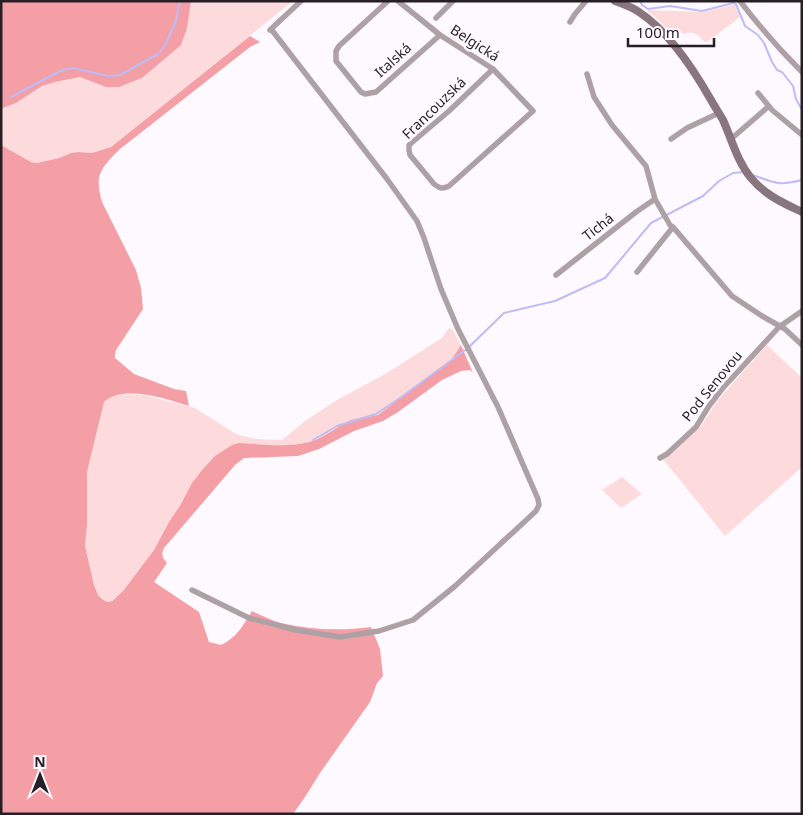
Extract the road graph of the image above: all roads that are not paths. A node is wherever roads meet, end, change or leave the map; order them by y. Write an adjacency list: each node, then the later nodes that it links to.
1 (301, 1): 30 (street)
2 (388, 1): 10 (street, Italská)
3 (398, 1): 10 (street, Belgická)
4 (453, 1): 8 (street)
5 (586, 1): 9 (street)
6 (615, 1): 17 (street)
7 (740, 1): 12 (street)
8 (436, 18)
9 (570, 22)
10 (440, 35): 11 (street, Belgická)
11 (493, 69): 16 (street, Belgická); 16 (street, Francouzská)
12 (802, 72)
13 (587, 74): 21 (street)
14 (758, 93): 15 (street)
15 (769, 106): 18 (street); 19 (street)
16 (533, 111)
17 (719, 113): 19 (street); 20 (street)
18 (802, 135)
19 (731, 139): 22 (street)
20 (671, 140)
21 (655, 199): 23 (street); 25 (street, Tichá)
22 (802, 212)
23 (673, 227): 24 (street); 27 (street)
24 (637, 272)
25 (556, 275)
26 (802, 311): 27 (street, Pod Senovou)
27 (779, 327): 28 (street); 29 (street, Pod Senovou)
28 (802, 345)
29 (660, 458)
30 (192, 590)

